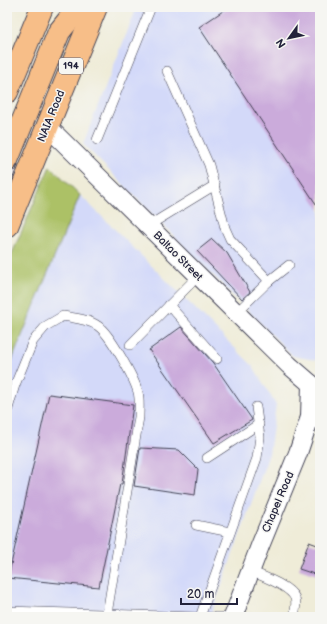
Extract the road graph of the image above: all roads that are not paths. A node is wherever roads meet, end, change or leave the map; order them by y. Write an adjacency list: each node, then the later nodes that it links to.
1 (42, 7): 6 (main road)
2 (79, 7): 9 (main road)
3 (96, 7): 7 (main road, NAIA Road / 194)
4 (151, 7): 8 (lane)
5 (166, 71): 10 (lane)
6 (7, 92)
7 (47, 126): 11 (main road, NAIA Road / 194); 12 (street, Baltao Street)
8 (97, 140)
9 (7, 160)
10 (215, 185): 12 (lane); 15 (lane)
11 (7, 226)
12 (148, 226): 14 (street, Baltao Street)
13 (289, 265): 15 (lane)
14 (198, 276): 16 (lane); 17 (street, Baltao Street)
15 (269, 281): 17 (lane)
16 (169, 305): 18 (lane); 19 (lane)
17 (236, 313): 20 (street, Baltao Street)
18 (130, 344)
19 (217, 359)
20 (316, 382): 27 (street, Chapel Road)
21 (256, 407): 23 (lane)
22 (7, 412): 29 (lane)
23 (259, 424): 24 (lane); 26 (lane)
24 (207, 458)
25 (196, 525): 26 (lane)
26 (230, 532): 30 (lane)
27 (250, 571): 33 (street, Chapel Road); 34 (lane)
28 (7, 611): 29 (lane)
29 (107, 614): 30 (lane)
30 (199, 617)
31 (210, 617): 32 (lane)
32 (222, 617)
33 (233, 617)
34 (294, 617)

